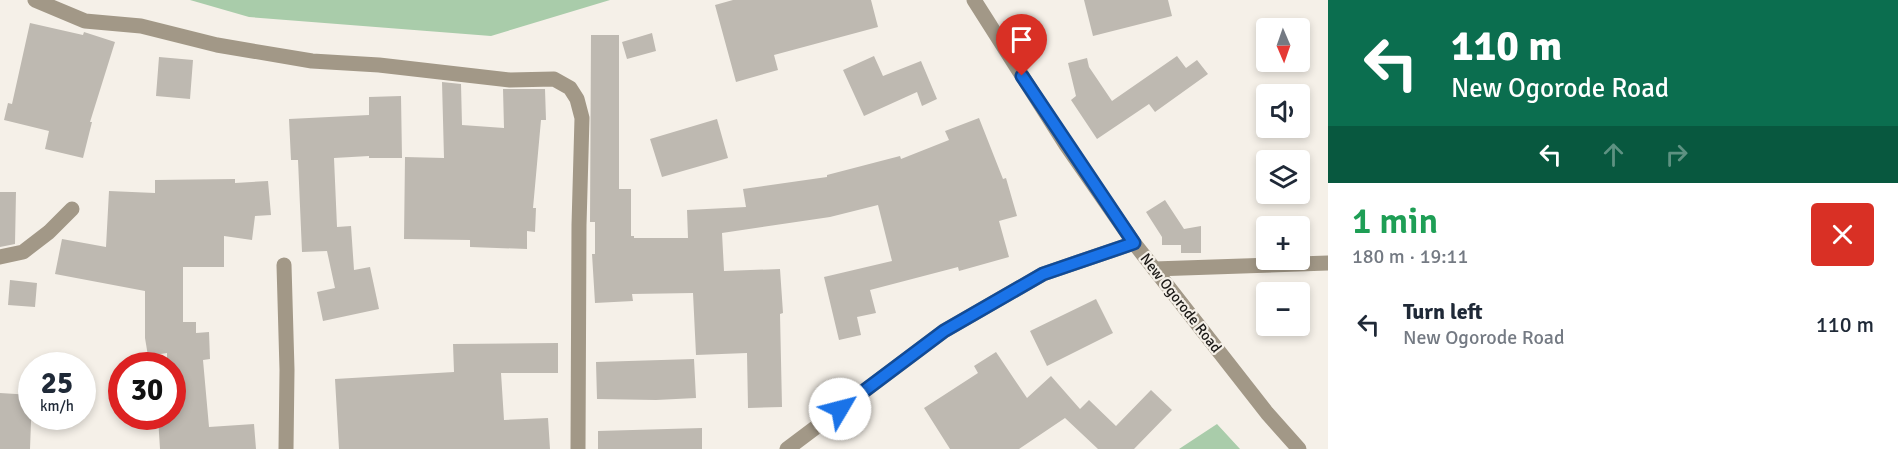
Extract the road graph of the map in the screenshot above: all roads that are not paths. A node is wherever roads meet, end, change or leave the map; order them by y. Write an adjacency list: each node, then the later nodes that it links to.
1 (35, 0): 10 (street)
2 (974, 0): 4 (street, New Ogorode Road)
3 (72, 209): 5 (street)
4 (1134, 243): 8 (street, New Ogorode Road); 11 (street)
5 (0, 257)
6 (1328, 263): 8 (street)
7 (284, 265): 9 (street)
8 (1154, 269): 12 (street, New Ogorode Road)
9 (286, 449)
10 (578, 449)
11 (787, 449)
12 (1299, 449)

